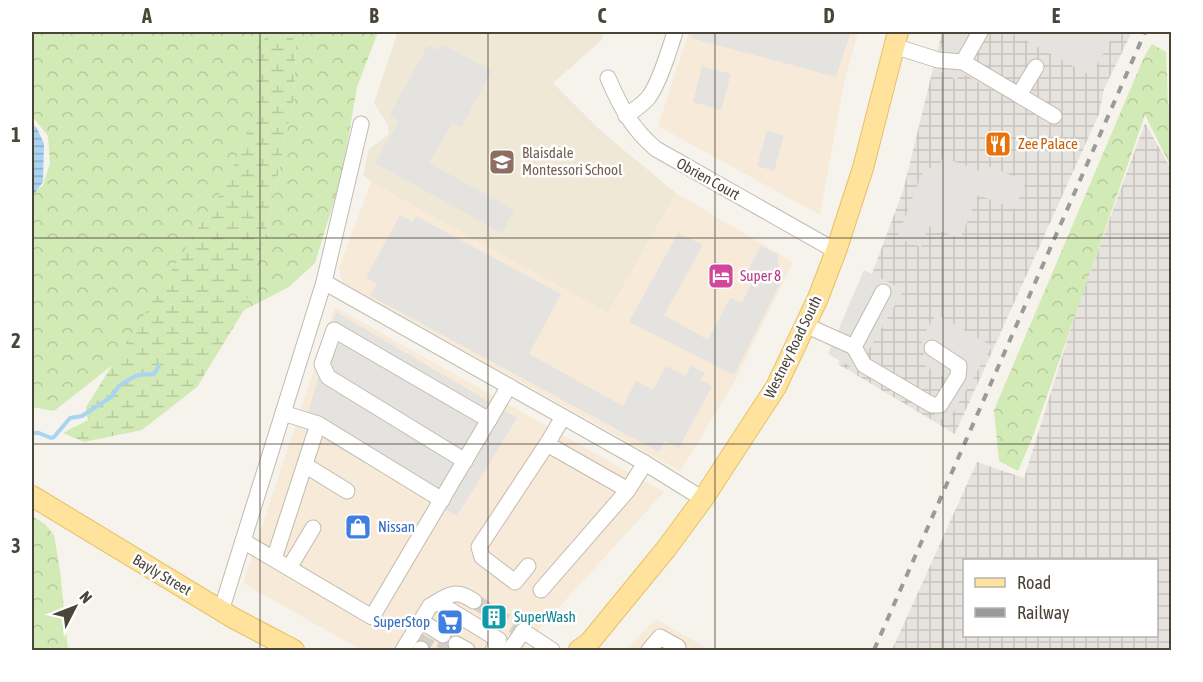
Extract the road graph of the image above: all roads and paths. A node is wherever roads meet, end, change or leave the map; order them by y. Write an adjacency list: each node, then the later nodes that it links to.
1 (675, 32): 8 (street)
2 (981, 32): 4 (street)
3 (896, 39): 4 (street); 11 (main road, Westney Road South)
4 (963, 62): 7 (street)
5 (1036, 67): 7 (street)
6 (608, 78): 8 (street, Obrien Court)
7 (1019, 96): 9 (street)
8 (626, 116): 11 (street, Obrien Court)
9 (1054, 116)
10 (361, 124): 12 (street)
11 (836, 251): 14 (main road, Westney Road South)
12 (324, 282): 17 (street); 18 (street)
13 (883, 292): 15 (street)
14 (805, 325): 15 (street); 29 (main road, Westney Road South)
15 (854, 347): 16 (street)
16 (932, 348)
17 (509, 386): 19 (street); 20 (street)
18 (283, 413): 21 (street); 32 (street)
19 (563, 417): 22 (street); 24 (street)
20 (489, 420): 23 (street); 23 (street)
21 (318, 424): 25 (street); 30 (street)
22 (548, 444): 26 (street); 34 (street)
23 (465, 461): 30 (street)
24 (645, 463): 26 (street); 29 (street)
25 (304, 465): 27 (street); 33 (street)
26 (628, 490): 36 (street)
27 (347, 491)
28 (32, 496): 39 (main road, Bayly Street)
29 (703, 499): 42 (main road, Westney Road South)
30 (442, 500): 35 (street)
31 (313, 528): 35 (street)
32 (243, 541): 33 (street); 39 (street)
33 (274, 559): 35 (street)
34 (528, 566)
35 (289, 568)
36 (541, 590)
37 (474, 601): 38 (street)
38 (437, 602): 40 (street); 46 (street)
39 (221, 611): 44 (main road, Bayly Street)
40 (442, 642): 45 (street)
41 (678, 647): 43 (street)
42 (581, 650)
43 (652, 650)
44 (294, 651)
45 (403, 651)
46 (493, 651)
47 (510, 651): 48 (street)
48 (552, 651)

